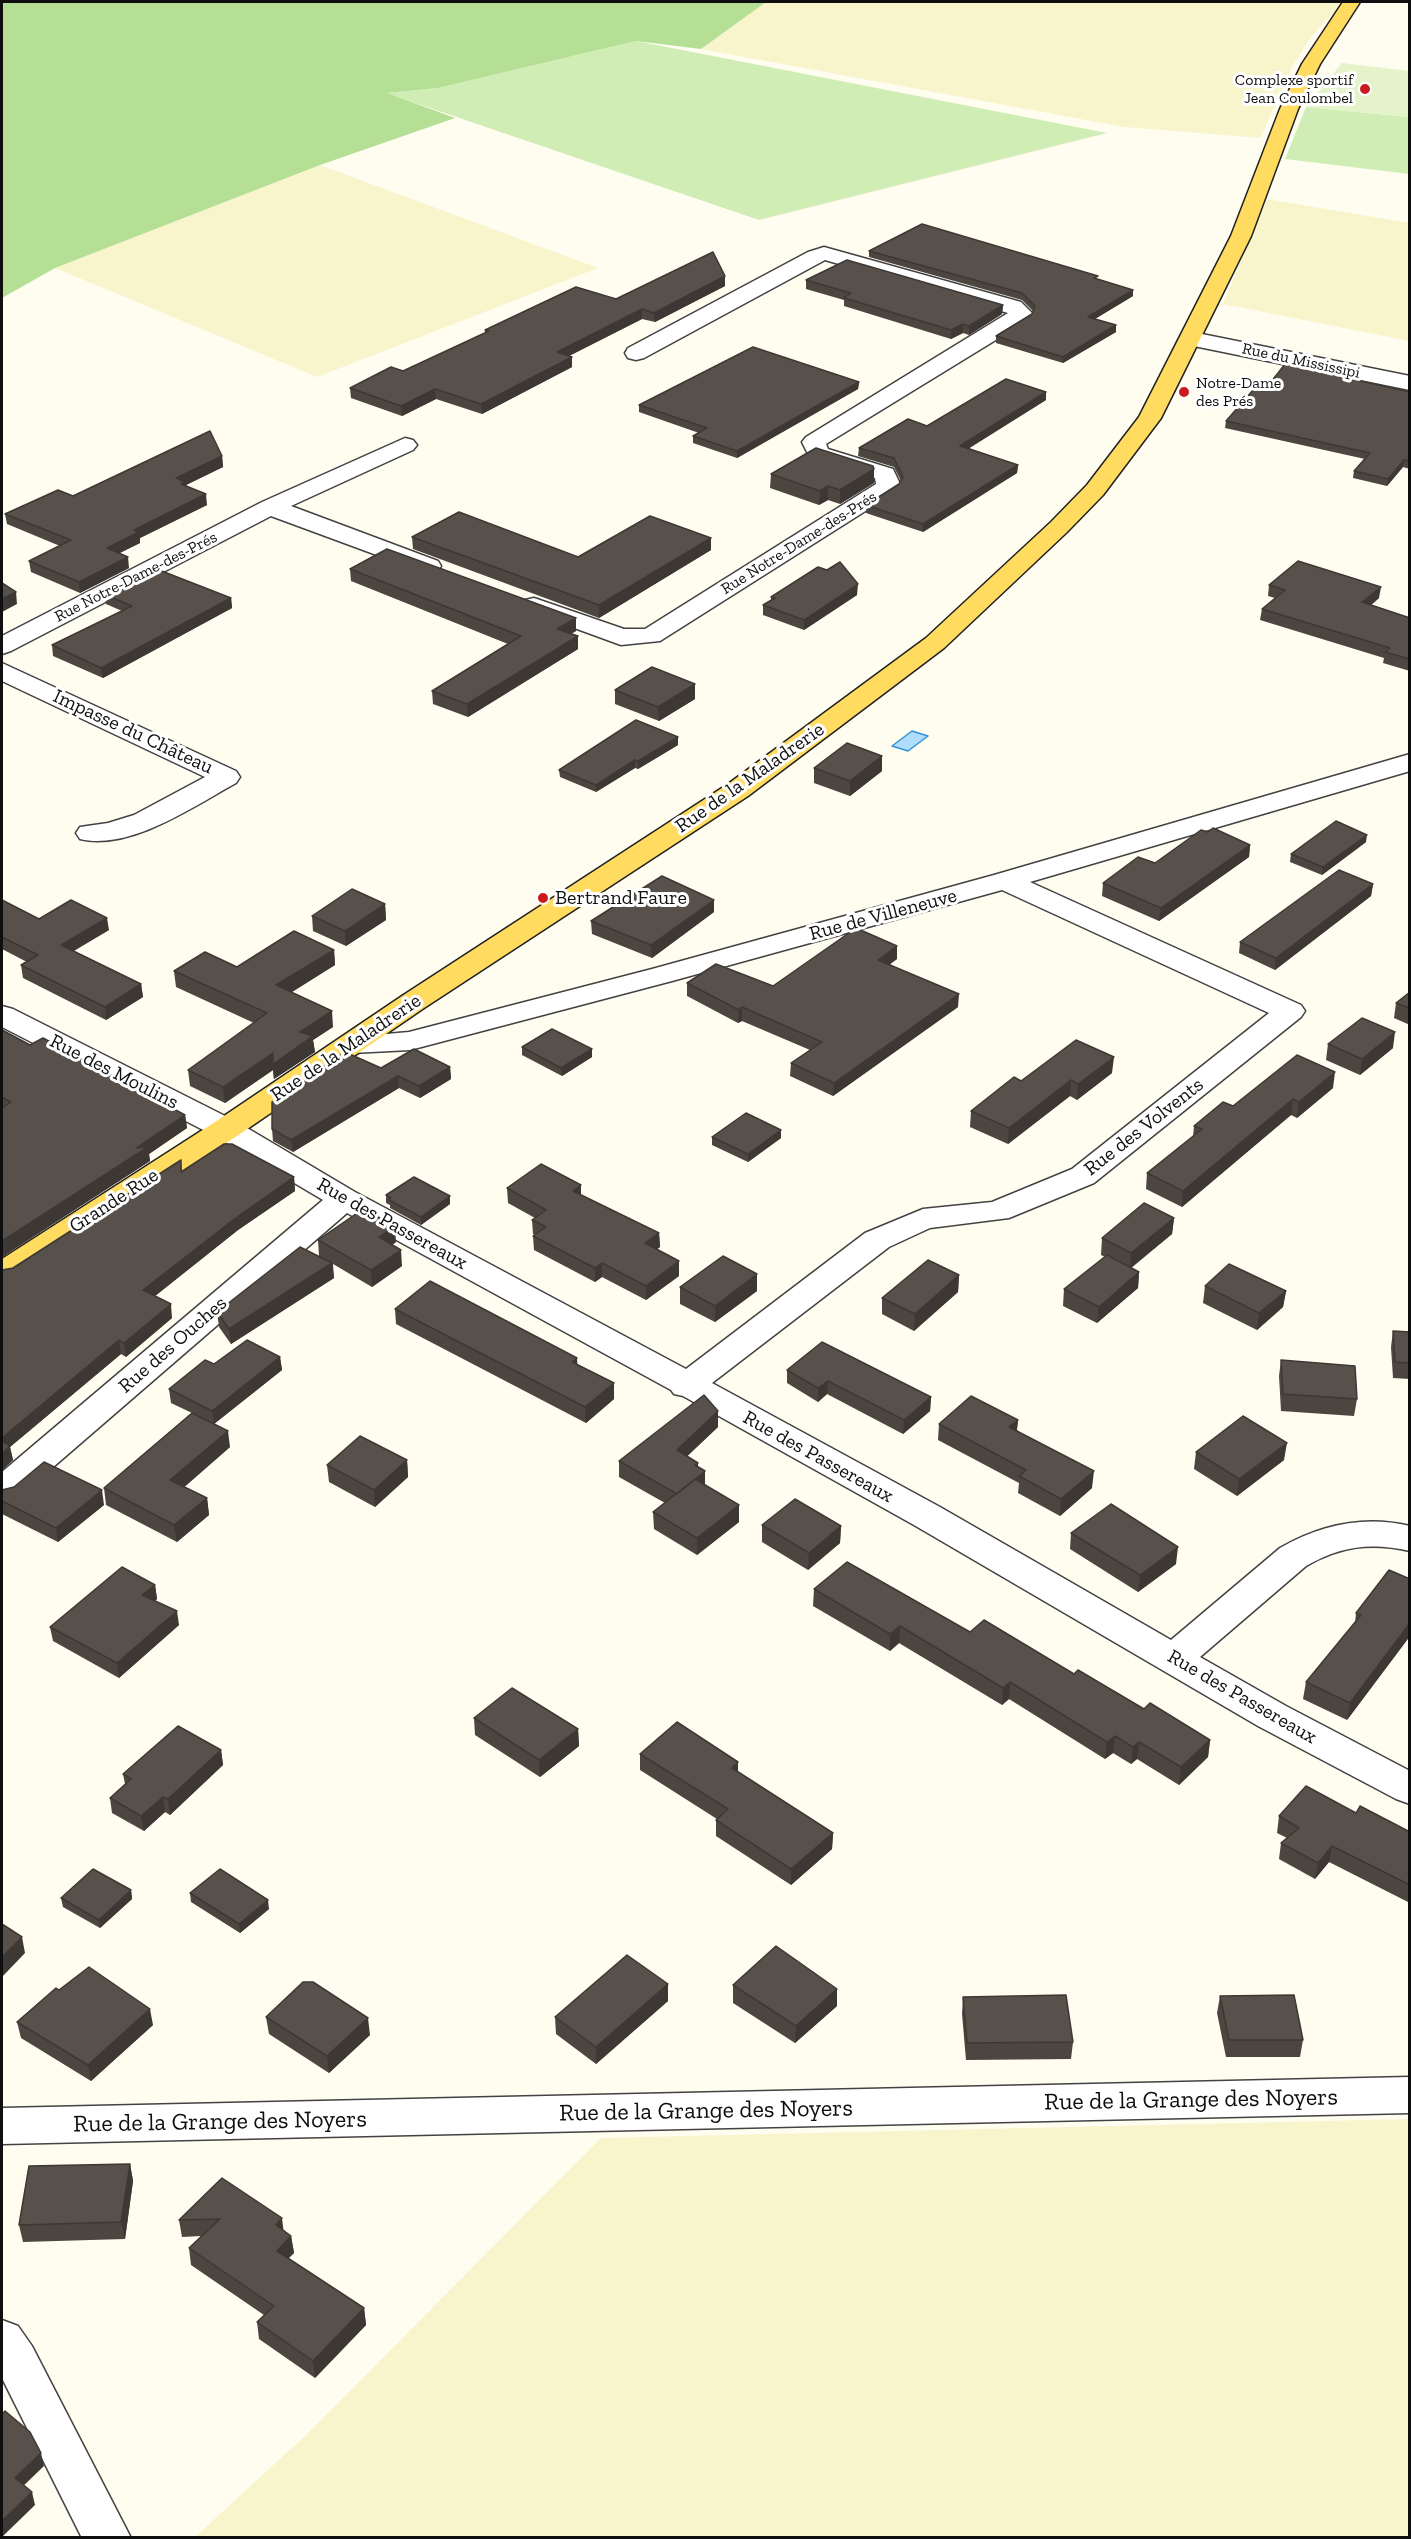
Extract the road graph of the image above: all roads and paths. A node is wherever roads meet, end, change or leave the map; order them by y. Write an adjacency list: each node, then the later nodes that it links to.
1 (1351, 2): 2 (main road, Rue de la Maladrerie)
2 (1192, 339): 4 (street, Rue du Mississipi); 15 (main road, Rue de la Maladrerie)
3 (636, 353): 8 (street, Rue Notre-Dame-des-Prés)
4 (1410, 383)
5 (405, 445): 6 (street, Rue Notre-Dame-des-Prés)
6 (270, 507): 7 (street); 9 (street, Rue Notre-Dame-des-Prés)
7 (446, 572)
8 (511, 596)
9 (2, 646)
10 (2, 671): 12 (street, Impasse du Château)
11 (1410, 762): 13 (street, Rue de Villeneuve)
12 (90, 833)
13 (1004, 881): 15 (street, Rue de Villeneuve); 19 (street, Rue des Volvents)
14 (2, 1015): 16 (street, Rue des Moulins)
15 (352, 1044): 16 (main road, Rue de la Maladrerie)
16 (226, 1129): 17 (street, Rue des Passereaux); 18 (main road, Grande Rue)
17 (344, 1198): 19 (street, Rue des Passereaux); 20 (street, Rue des Ouches)
18 (2, 1273)
19 (686, 1386): 22 (street, Rue des Passereaux)
20 (2, 1491)
21 (1410, 1539): 22 (street)
22 (1174, 1658): 23 (street, Rue des Passereaux)
23 (1410, 1789)
24 (1410, 2095): 25 (street, Rue de la Grange des Noyers)
25 (2, 2126)
26 (6, 2358): 27 (street)
27 (107, 2538)

